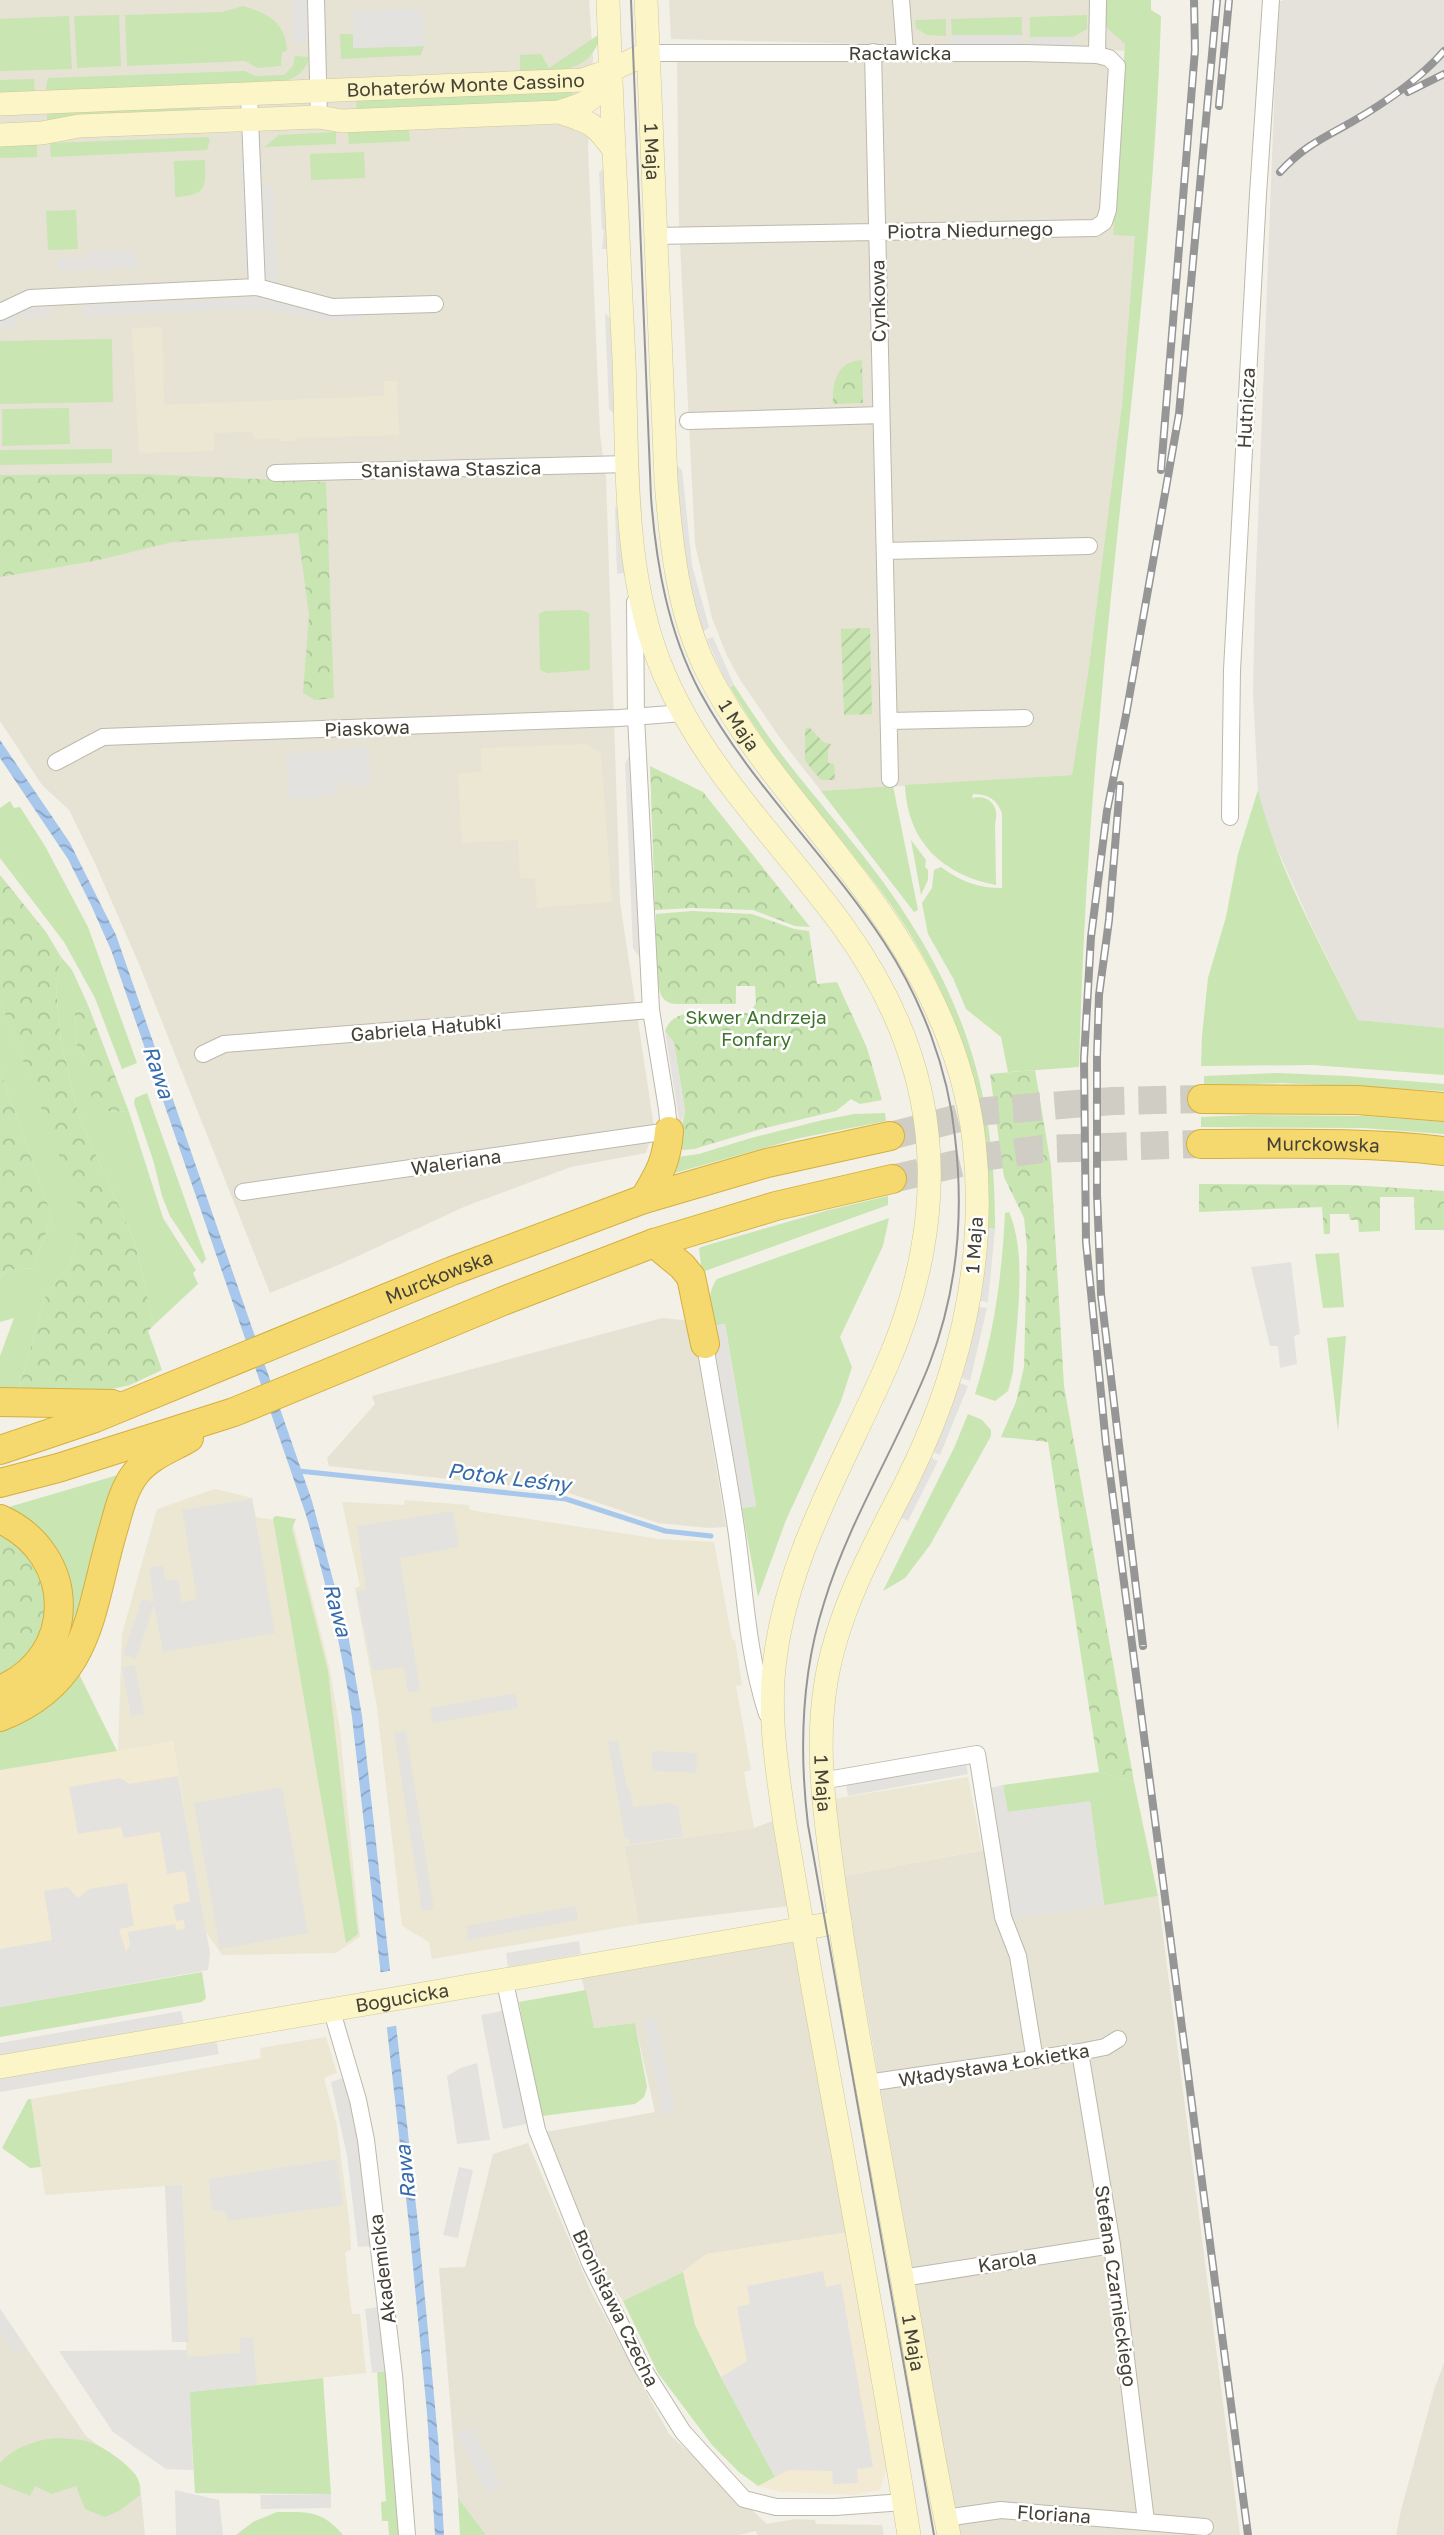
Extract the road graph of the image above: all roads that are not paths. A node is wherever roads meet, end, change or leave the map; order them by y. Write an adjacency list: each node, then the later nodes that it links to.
1 (316, 0): 12 (street, Bohaterów Monte Cassino)
2 (608, 0): 11 (street, 1 Maja)
3 (646, 0): 9 (street, 1 Maja)
4 (901, 0): 8 (street)
5 (1098, 0): 10 (street)
6 (1271, 0): 38 (street, Hutnicza)
7 (873, 52): 8 (street, Racławicka); 9 (street, Racławicka); 20 (street, Cynkowa)
8 (905, 52): 10 (street, Racławicka)
9 (648, 53): 11 (street, Bohaterów Monte Cassino); 21 (street, 1 Maja)
10 (1097, 55): 20 (street, Piotra Niedurnego)
11 (611, 71): 12 (street, Bohaterów Monte Cassino); 15 (street, Bohaterów Monte Cassino); 19 (street, 1 Maja)
12 (318, 91): 13 (street, Bohaterów Monte Cassino); 16 (street, Bohaterów Monte Cassino)
13 (249, 94): 14 (street, Bohaterów Monte Cassino); 17 (street)
14 (0, 104)
15 (559, 112): 16 (street, Bohaterów Monte Cassino); 19 (street, Bohaterów Monte Cassino)
16 (319, 117): 17 (street, Bohaterów Monte Cassino)
17 (250, 120): 18 (street, Bohaterów Monte Cassino); 22 (street)
18 (0, 135)
19 (614, 150): 27 (street, 1 Maja)
20 (877, 231): 21 (street, Piotra Niedurnego); 25 (street, Cynkowa)
21 (655, 236): 61 (street, 1 Maja)
22 (257, 287): 23 (street); 24 (street)
23 (435, 304)
24 (0, 312)
25 (881, 415): 26 (street); 30 (street, Cynkowa)
26 (688, 421)
27 (628, 464): 28 (street, Stanisława Staszica); 31 (street, 1 Maja)
28 (275, 473)
29 (1088, 546): 30 (street)
30 (884, 551): 35 (street, Cynkowa)
31 (635, 575): 32 (street, 1 Maja); 33 (street, 1 Maja)
32 (683, 713): 33 (street, Piaskowa); 60 (street, 1 Maja)
33 (636, 717): 36 (street, Piaskowa); 39 (street, 1 Maja)
34 (1025, 718): 35 (street)
35 (889, 721): 37 (street, Cynkowa)
36 (56, 762)
37 (890, 779)
38 (1230, 817)
39 (651, 1010): 40 (street, Gabriela Hałubki); 43 (street, 1 Maja)
40 (203, 1054)
41 (1202, 1099): 42 (highway)
42 (1444, 1107)
43 (669, 1131): 48 (street, Waleriana); 49 (highway)
44 (890, 1136): 49 (highway, Murckowska)
45 (1201, 1144): 46 (highway, Murckowska)
46 (1444, 1151)
47 (892, 1179): 50 (highway)
48 (243, 1192)
49 (644, 1199): 53 (highway, Murckowska)
50 (654, 1243): 51 (highway); 54 (highway)
51 (705, 1344): 60 (street, 1 Maja)
52 (0, 1402): 53 (highway)
53 (126, 1404): 55 (highway, Murckowska)
54 (189, 1431): 56 (highway); 59 (highway)
55 (0, 1450)
56 (0, 1483)
57 (0, 1519): 58 (highway)
58 (0, 1690)
59 (0, 1717)
60 (774, 1735): 63 (street, 1 Maja)
61 (821, 1781): 62 (street, 1 Maja); 68 (street)
62 (839, 1923): 63 (street, Bogucicka); 70 (street, 1 Maja)
63 (803, 1929): 64 (street, Bogucicka); 73 (street, 1 Maja)
64 (504, 1978): 65 (street, Bogucicka); 73 (street, Bronisława Czecha)
65 (331, 2008): 69 (street, Bogucicka); 77 (street, Akademicka)
66 (1118, 2039): 67 (street, Władysława Łokietka)
67 (1080, 2052): 68 (street, Władysława Łokietka); 71 (street, Stefana Czarnieckiego)
68 (1034, 2060): 70 (street, Władysława Łokietka)
69 (0, 2067)
70 (867, 2084): 72 (street, 1 Maja)
71 (1112, 2245): 72 (street, Karola); 74 (street, Stefana Czarnieckiego)
72 (902, 2278): 75 (street, 1 Maja)
73 (904, 2502): 78 (street, 1 Maja)
74 (1146, 2521): 75 (street, Floriana); 76 (street, Floriana)
75 (947, 2526)
76 (1205, 2527)
77 (407, 2535)
78 (909, 2535)

